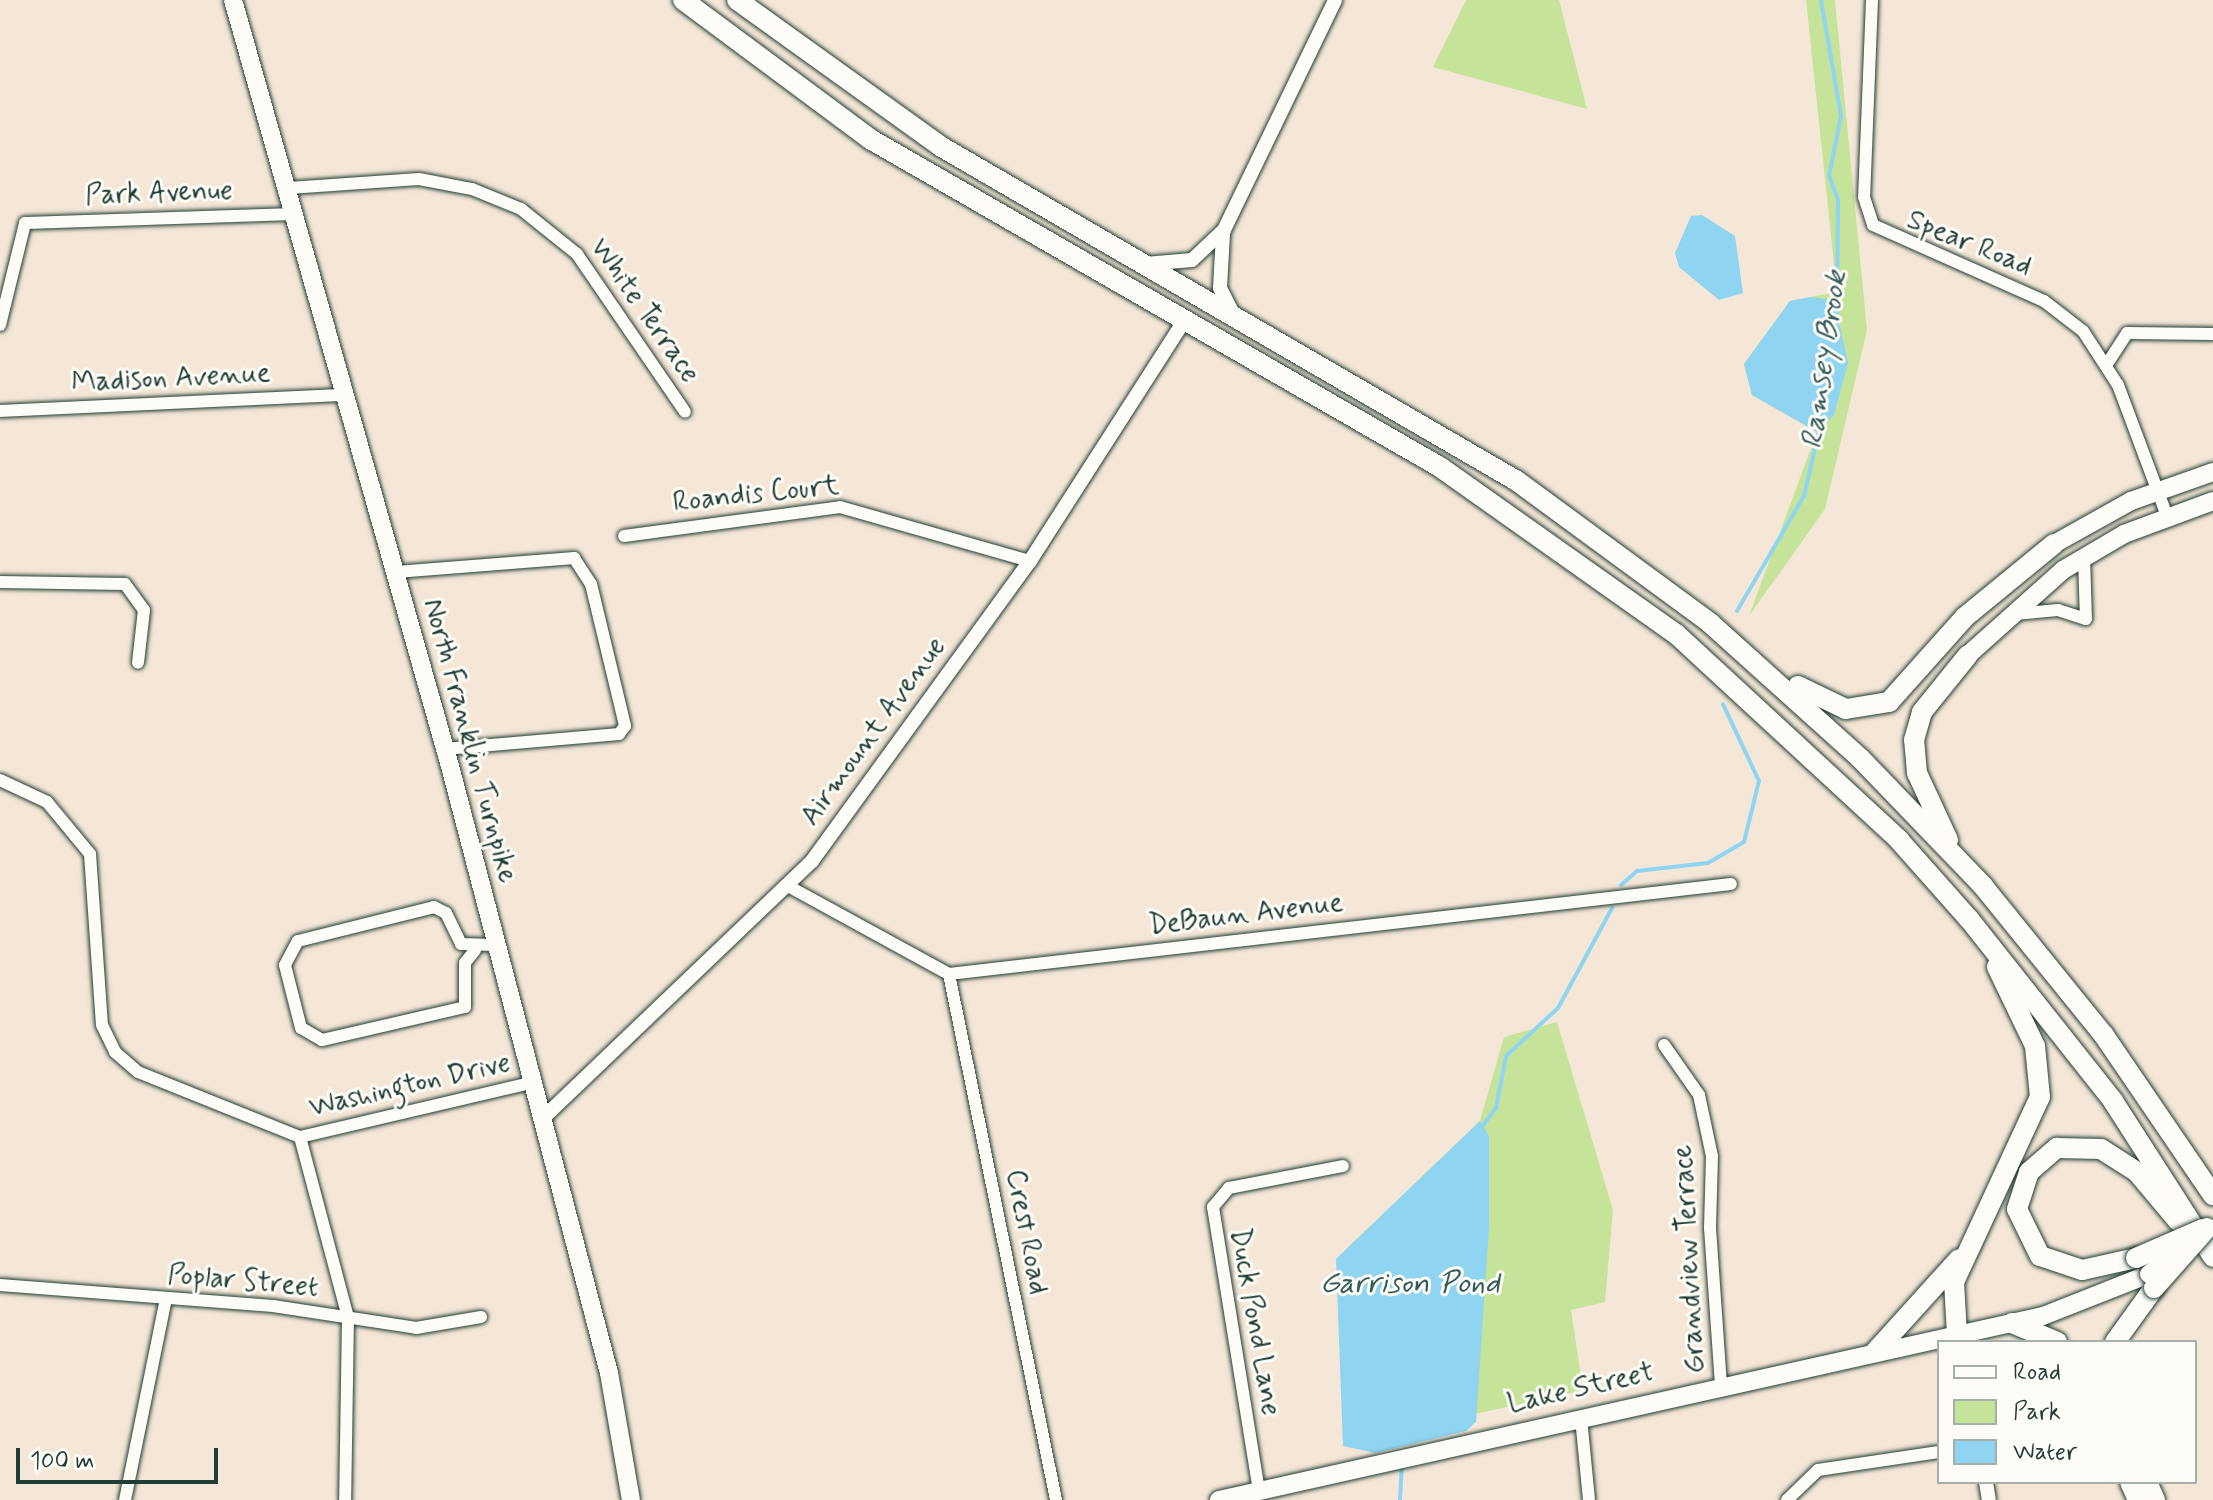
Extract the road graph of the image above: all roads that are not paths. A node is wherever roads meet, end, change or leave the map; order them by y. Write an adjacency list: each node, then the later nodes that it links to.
1 (233, 0): 6 (main road, North Franklin Turnpike)
2 (683, 0): 11 (highway)
3 (737, 0): 9 (highway)
4 (1335, 0): 8 (street)
5 (1872, 0): 14 (street, Spear Road)
6 (289, 188): 7 (main road, North Franklin Turnpike); 17 (street, White Terrace)
7 (295, 214): 12 (street, Park Avenue); 15 (main road, North Franklin Turnpike)
8 (1224, 230): 9 (street); 10 (street)
9 (1142, 264): 10 (highway)
10 (1234, 316): 29 (highway)
11 (1184, 321): 25 (street, Airmount Avenue); 37 (highway)
12 (0, 325)
13 (2213, 334): 14 (street)
14 (2107, 364): 19 (street, Spear Road)
15 (345, 395): 16 (street, Madison Avenue); 26 (main road, North Franklin Turnpike)
16 (0, 411)
17 (685, 412)
18 (2213, 472): 19 (main road)
19 (2158, 490): 21 (street, Spear Road); 23 (main road)
20 (2213, 501): 21 (main road)
21 (2167, 516): 24 (main road)
22 (624, 536): 25 (street, Roandis Court)
23 (2054, 544): 29 (highway)
24 (2084, 557): 28 (main road); 28 (street)
25 (1030, 561): 36 (street, Airmount Avenue)
26 (396, 572): 32 (main road, North Franklin Turnpike); 32 (street)
27 (0, 582): 31 (street)
28 (2006, 616): 30 (main road)
29 (1743, 651): 34 (highway)
30 (1968, 655): 34 (highway)
31 (138, 663)
32 (445, 749): 38 (main road, North Franklin Turnpike)
33 (0, 780): 44 (street, Washington Drive)
34 (1957, 858): 45 (highway)
35 (1731, 884): 40 (street, DeBaun Avenue)
36 (788, 886): 40 (street); 43 (street, Airmount Avenue)
37 (1969, 919): 50 (highway); 51 (highway)
38 (493, 945): 39 (street); 42 (main road, North Franklin Turnpike)
39 (475, 950): 39 (street)
40 (949, 974): 71 (street, Crest Road)
41 (1664, 1045): 64 (street, Grandview Terrace)
42 (530, 1083): 43 (main road, North Franklin Turnpike); 44 (street, Washington Drive)
43 (542, 1119): 70 (main road, North Franklin Turnpike)
44 (300, 1137): 56 (street)
45 (2183, 1152): 47 (highway); 48 (highway)
46 (1343, 1166): 67 (street, Duck Pond Lane)
47 (2213, 1183)
48 (2213, 1195)
49 (2210, 1225): 53 (highway, bridge); 53 (highway, bridge)
50 (1973, 1244): 59 (highway); 63 (highway)
51 (2213, 1257)
52 (2213, 1264): 53 (highway)
53 (2146, 1273): 58 (main road, Lake Street); 61 (highway)
54 (0, 1285): 55 (street, Poplar Street)
55 (166, 1299): 56 (street, Poplar Street); 68 (street)
56 (348, 1317): 57 (street, Poplar Street); 69 (street)
57 (481, 1317)
58 (2012, 1323): 59 (main road, Lake Street); 60 (highway)
59 (1958, 1339)
60 (2052, 1340)
61 (2116, 1340)
62 (1937, 1342): 63 (main road, Lake Street)
63 (1875, 1352): 64 (main road, Lake Street)
64 (1721, 1386): 65 (main road, Lake Street)
65 (1581, 1418): 67 (main road, Lake Street); 73 (street)
66 (1937, 1452): 74 (street)
67 (1259, 1491): 72 (main road, Lake Street)
68 (125, 1500)
69 (345, 1500)
70 (631, 1500)
71 (1056, 1500)
72 (1219, 1500)
73 (1589, 1500)
74 (1787, 1500)

